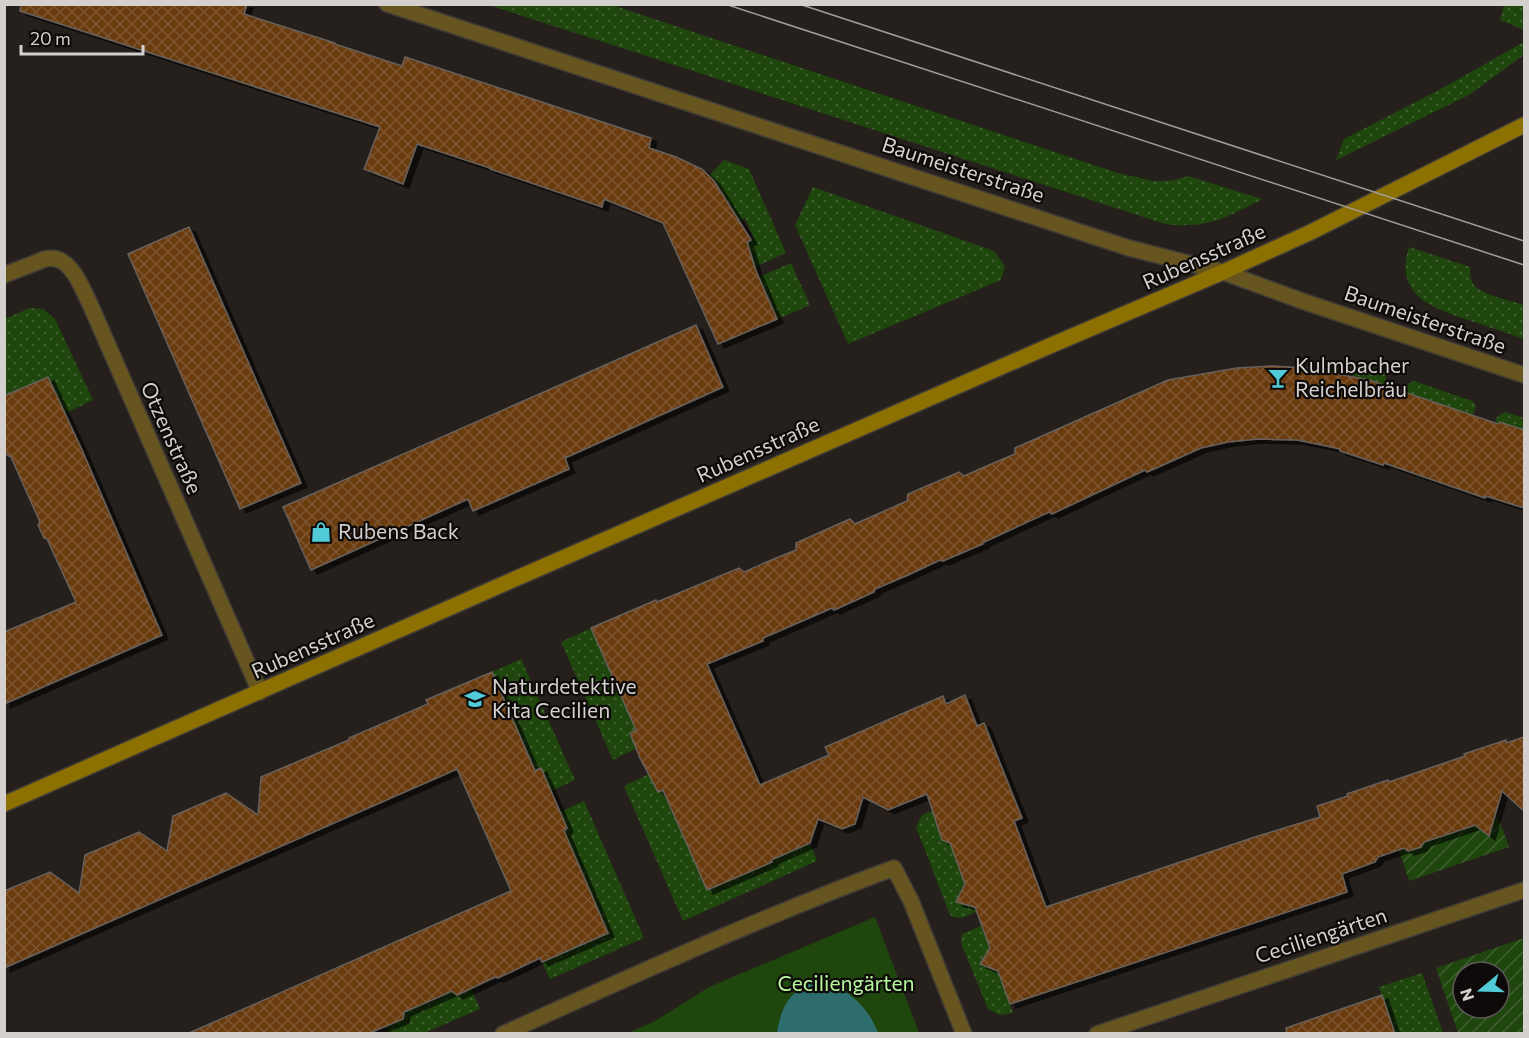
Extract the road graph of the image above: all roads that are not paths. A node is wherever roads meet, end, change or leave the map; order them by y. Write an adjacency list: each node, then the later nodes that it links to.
1 (387, 4): 3 (street, Baumeisterstraße)
2 (1524, 125): 3 (street, Rubensstraße)
3 (1224, 272): 5 (street, Baumeisterstraße); 6 (street, Rubensstraße)
4 (4, 275): 6 (street, Otzenstraße)
5 (1524, 375)
6 (260, 692): 7 (street, Rubensstraße)
7 (4, 804)
8 (1524, 891): 11 (street, Ceciliengärten)
9 (503, 1034): 10 (street)
10 (964, 1034)
11 (1097, 1034)

